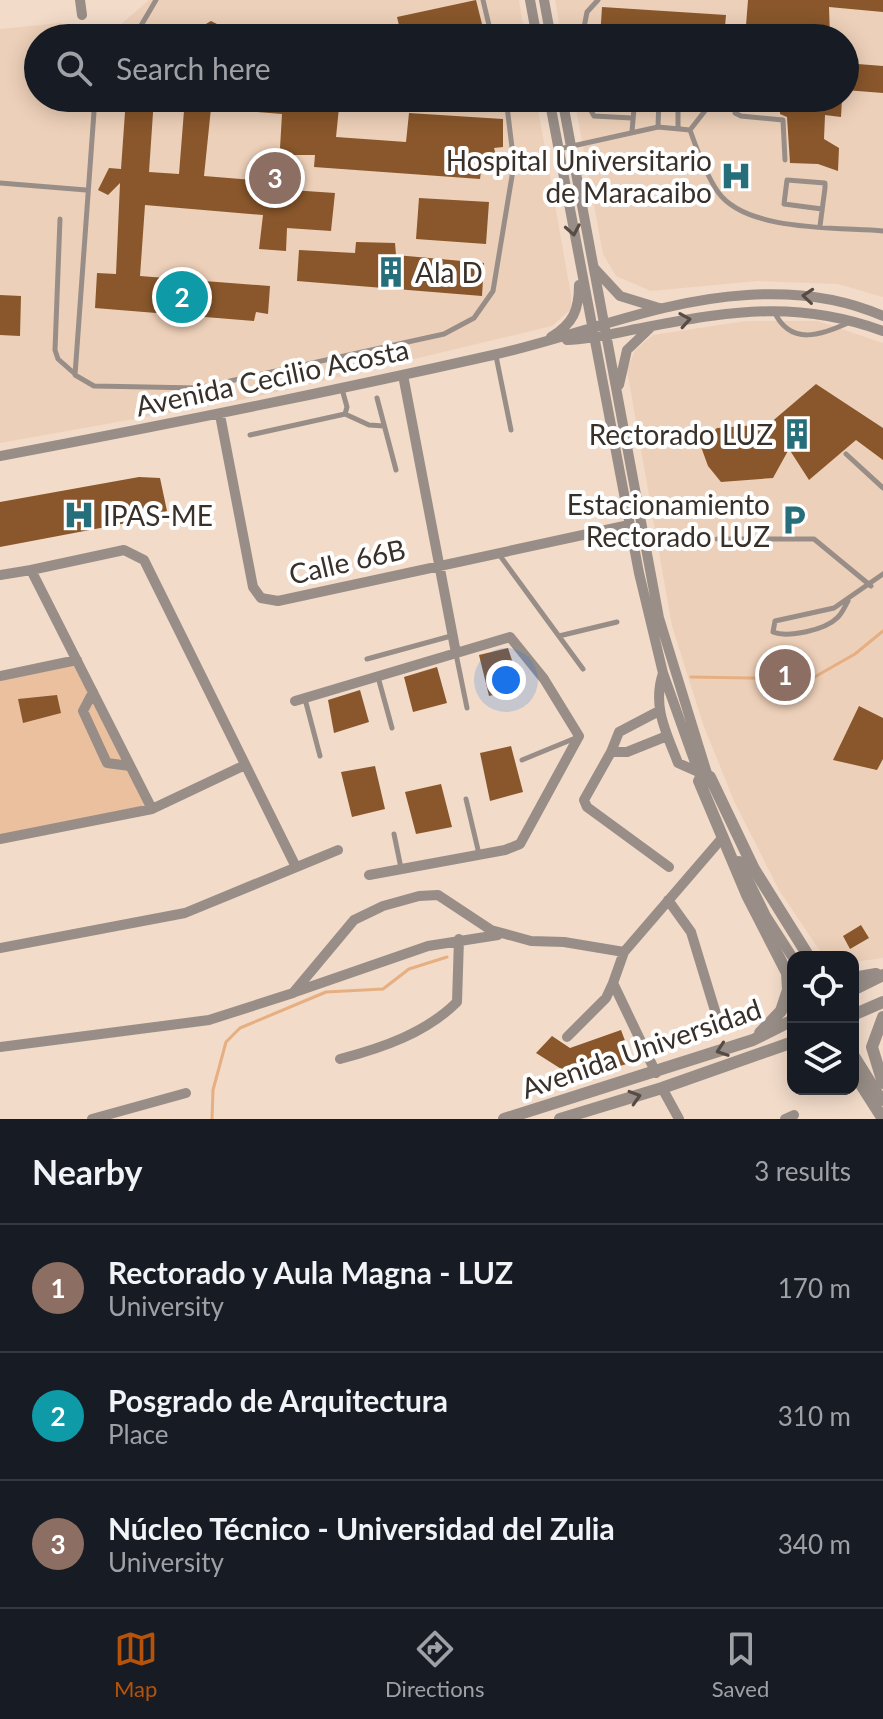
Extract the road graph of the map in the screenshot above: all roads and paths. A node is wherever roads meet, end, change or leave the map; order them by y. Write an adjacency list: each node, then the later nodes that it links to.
1 (80, 0): 8 (street)
2 (156, 0): 9 (lane)
3 (483, 0): 10 (lane)
4 (530, 0): 11 (street)
5 (544, 0): 12 (street)
6 (550, 0): 13 (street)
7 (598, 0): 14 (lane)
8 (82, 15)
9 (142, 24)
10 (489, 24)
11 (534, 24)
12 (548, 24)
13 (550, 24)
14 (585, 24)
15 (94, 112): 34 (lane)
16 (508, 112): 50 (lane)
17 (551, 112): 31 (street)
18 (565, 112): 30 (street)
19 (592, 112): 25 (lane)
20 (633, 112): 25 (lane)
21 (659, 112): 26 (lane)
22 (678, 112): 27 (lane)
23 (704, 112): 28 (lane)
24 (735, 112): 32 (lane)
25 (632, 118): 29 (lane)
26 (658, 127): 27 (lane); 29 (lane)
27 (678, 129): 28 (lane)
28 (690, 130): 37 (lane)
29 (632, 131): 30 (lane)
30 (571, 146): 31 (lane); 40 (street)
31 (558, 149): 39 (street, one-way to 39)
32 (785, 160)
33 (0, 183): 34 (lane)
34 (86, 190): 50 (lane)
35 (822, 209): 35 (lane); 37 (lane)
36 (60, 219): 50 (lane)
37 (820, 226): 38 (lane)
38 (883, 231)
39 (579, 263): 46 (street); 48 (street)
40 (593, 266): 41 (street); 46 (street)
41 (665, 308): 43 (street, Avenida Cecilio Acosta, one-way to 41); 46 (street, Avenida Cecilio Acosta)
42 (773, 310): 44 (street, Avenida Cecilio Acosta); 44 (lane); 45 (street, Avenida Cecilio Acosta, one-way to 42)
43 (883, 316)
44 (854, 320): 47 (street, Avenida Cecilio Acosta)
45 (652, 326): 46 (street, Avenida Cecilio Acosta); 53 (street)
46 (599, 331): 48 (street, Avenida Cecilio Acosta); 53 (street); 64 (street)
47 (883, 331)
48 (548, 342): 49 (street, Avenida Cecilio Acosta)
49 (496, 355): 51 (street, Avenida Cecilio Acosta); 58 (lane)
50 (75, 375)
51 (403, 375): 52 (street, Avenida Cecilio Acosta); 67 (street)
52 (342, 389): 55 (lane); 56 (street, Avenida Cecilio Acosta)
53 (617, 395): 95 (street)
54 (377, 398): 57 (lane)
55 (345, 414): 57 (lane); 59 (lane)
56 (220, 415): 61 (street, Avenida Cecilio Acosta); 67 (street, Calle 66B)
57 (384, 426): 62 (lane)
58 (511, 430)
59 (250, 435)
60 (846, 454): 63 (lane)
61 (0, 456)
62 (396, 470)
63 (883, 488)
64 (629, 525): 66 (street, Calle 66B); 80 (street)
65 (717, 539): 71 (lane)
66 (498, 552): 67 (street, Calle 66B); 75 (lane)
67 (439, 564): 74 (street)
68 (31, 570): 70 (street); 78 (street); 93 (street)
69 (883, 574): 71 (lane)
70 (0, 575)
71 (871, 586): 72 (lane)
72 (848, 601): 72 (lane)
73 (617, 622): 75 (lane)
74 (452, 636): 76 (street); 77 (lane)
75 (559, 636): 79 (lane)
76 (456, 653): 82 (street); 85 (lane); 88 (street)
77 (367, 659)
78 (77, 660): 81 (street); 83 (street)
79 (583, 669)
80 (663, 673): 86 (street); 95 (street)
81 (0, 676)
82 (378, 676): 84 (street); 87 (lane)
83 (93, 692): 94 (street); 94 (street)
84 (300, 700): 91 (lane)
85 (467, 708)
86 (659, 711): 89 (street); 90 (street)
87 (392, 728)
88 (579, 736): 92 (lane); 102 (street)
89 (667, 736): 90 (street); 95 (street)
90 (611, 752): 104 (street)
91 (320, 756)
92 (522, 760)
93 (245, 765): 97 (street); 103 (street)
94 (130, 766): 97 (street)
95 (702, 776): 100 (street); 111 (street); 112 (street)
96 (466, 799): 102 (lane)
97 (152, 809): 99 (street)
98 (394, 834): 105 (lane)
99 (1, 837)
100 (723, 837): 107 (street); 125 (street)
101 (338, 850): 103 (street)
102 (479, 855): 105 (street)
103 (296, 867): 110 (street)
104 (669, 867)
105 (401, 869): 106 (street)
106 (369, 875)
107 (668, 900): 113 (street); 123 (street)
108 (506, 934): 109 (street); 113 (street); 118 (street)
109 (459, 939): 118 (street); 130 (street)
110 (0, 948)
111 (789, 951)
112 (805, 951)
113 (624, 952): 116 (street)
114 (883, 974): 115 (street); 117 (street)
115 (859, 977)
116 (613, 983): 124 (street); 132 (street)
117 (859, 987)
118 (293, 993): 127 (street)
119 (883, 1002): 120 (street)
120 (859, 1012)
121 (883, 1017): 134 (street)
122 (787, 1023): 125 (street, Avenida Universidad)
123 (720, 1027)
124 (567, 1037)
125 (753, 1040): 132 (street, Avenida Universidad, one-way to 132)
126 (787, 1044): 129 (street, Avenida Universidad)
127 (0, 1047)
128 (787, 1051): 129 (street)
129 (756, 1055): 135 (street, Avenida Universidad)
130 (340, 1059)
131 (859, 1062): 137 (street)
132 (656, 1073): 139 (street, Avenida Universidad)
133 (859, 1081): 142 (street)
134 (883, 1083)
135 (662, 1088): 140 (street, Avenida Universidad, one-way to 135); 141 (street)
136 (186, 1093): 138 (street)
137 (883, 1101)
138 (92, 1119)
139 (504, 1119)
140 (560, 1119)
141 (679, 1119)
142 (883, 1119)

